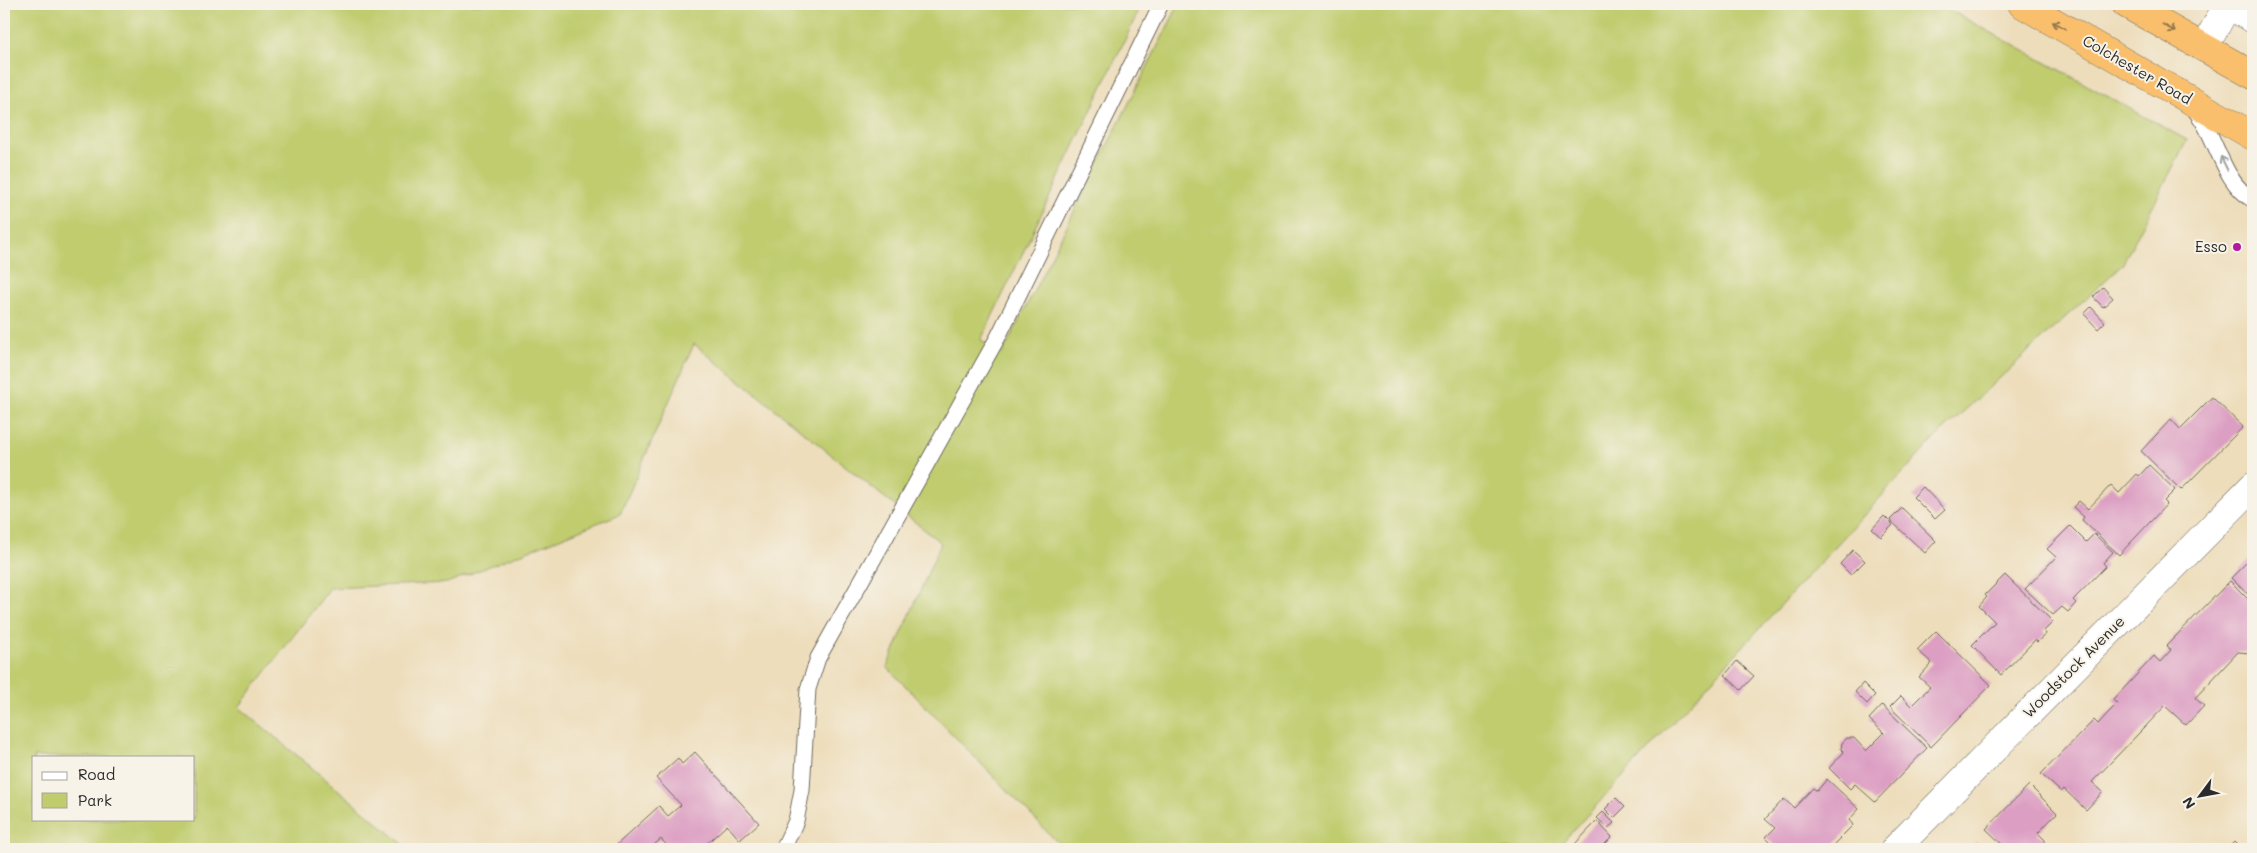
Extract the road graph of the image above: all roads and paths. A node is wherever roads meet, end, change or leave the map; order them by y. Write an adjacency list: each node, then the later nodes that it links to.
1 (1161, 4): 12 (lane)
2 (2022, 4): 8 (highway, Colchester Road, one-way to 2)
3 (2126, 4): 6 (highway, one-way to 6)
4 (2227, 4): 5 (street); 6 (street)
5 (2253, 19)
6 (2204, 48): 7 (highway)
7 (2253, 75)
8 (2180, 94): 9 (highway, Colchester Road); 10 (lane, one-way to 8)
9 (2253, 136)
10 (2253, 200)
11 (2253, 486): 13 (street, Woodstock Avenue)
12 (783, 849)
13 (1895, 849)

